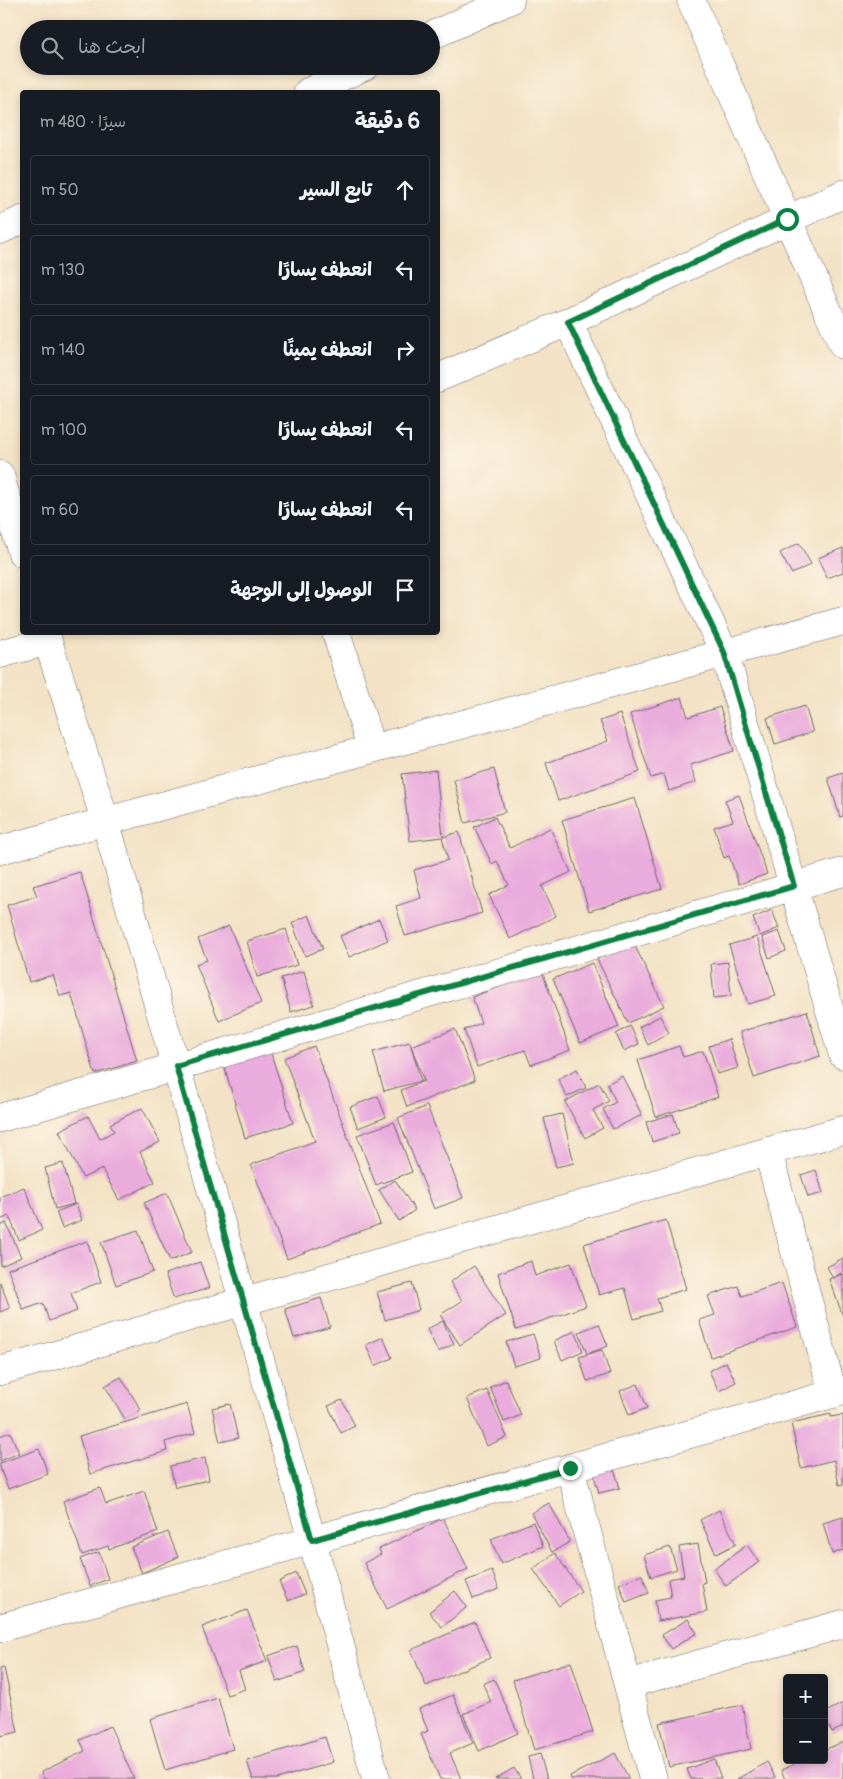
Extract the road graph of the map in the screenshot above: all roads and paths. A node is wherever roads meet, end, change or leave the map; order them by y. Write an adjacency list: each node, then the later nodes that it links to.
1 (510, 0): 3 (street)
2 (690, 0): 7 (street)
3 (440, 32)
4 (345, 75): 5 (street)
5 (312, 90)
6 (843, 194): 7 (street)
7 (787, 219): 10 (street); 11 (street)
8 (20, 221): 9 (street)
9 (0, 230)
10 (568, 322): 12 (street); 18 (street)
11 (843, 345)
12 (440, 377)
13 (0, 475): 14 (street)
14 (20, 546)
15 (843, 621): 18 (street)
16 (337, 635): 20 (street)
17 (46, 637): 19 (street); 21 (street)
18 (724, 652): 20 (street); 24 (street)
19 (0, 654)
20 (371, 748): 21 (street)
21 (105, 820): 22 (street); 26 (street)
22 (0, 850)
23 (843, 872): 24 (street)
24 (794, 886): 25 (street); 26 (street)
25 (843, 1055)
26 (176, 1066): 27 (street); 30 (street)
27 (0, 1118)
28 (843, 1130): 29 (street)
29 (768, 1151): 30 (street); 32 (street)
30 (243, 1302): 31 (street); 34 (street)
31 (0, 1371)
32 (838, 1392): 33 (street)
33 (570, 1468): 34 (street); 37 (street)
34 (312, 1540): 36 (street); 38 (street)
35 (843, 1624): 37 (street)
36 (0, 1628)
37 (628, 1684): 39 (street)
38 (376, 1779)
39 (653, 1779)

